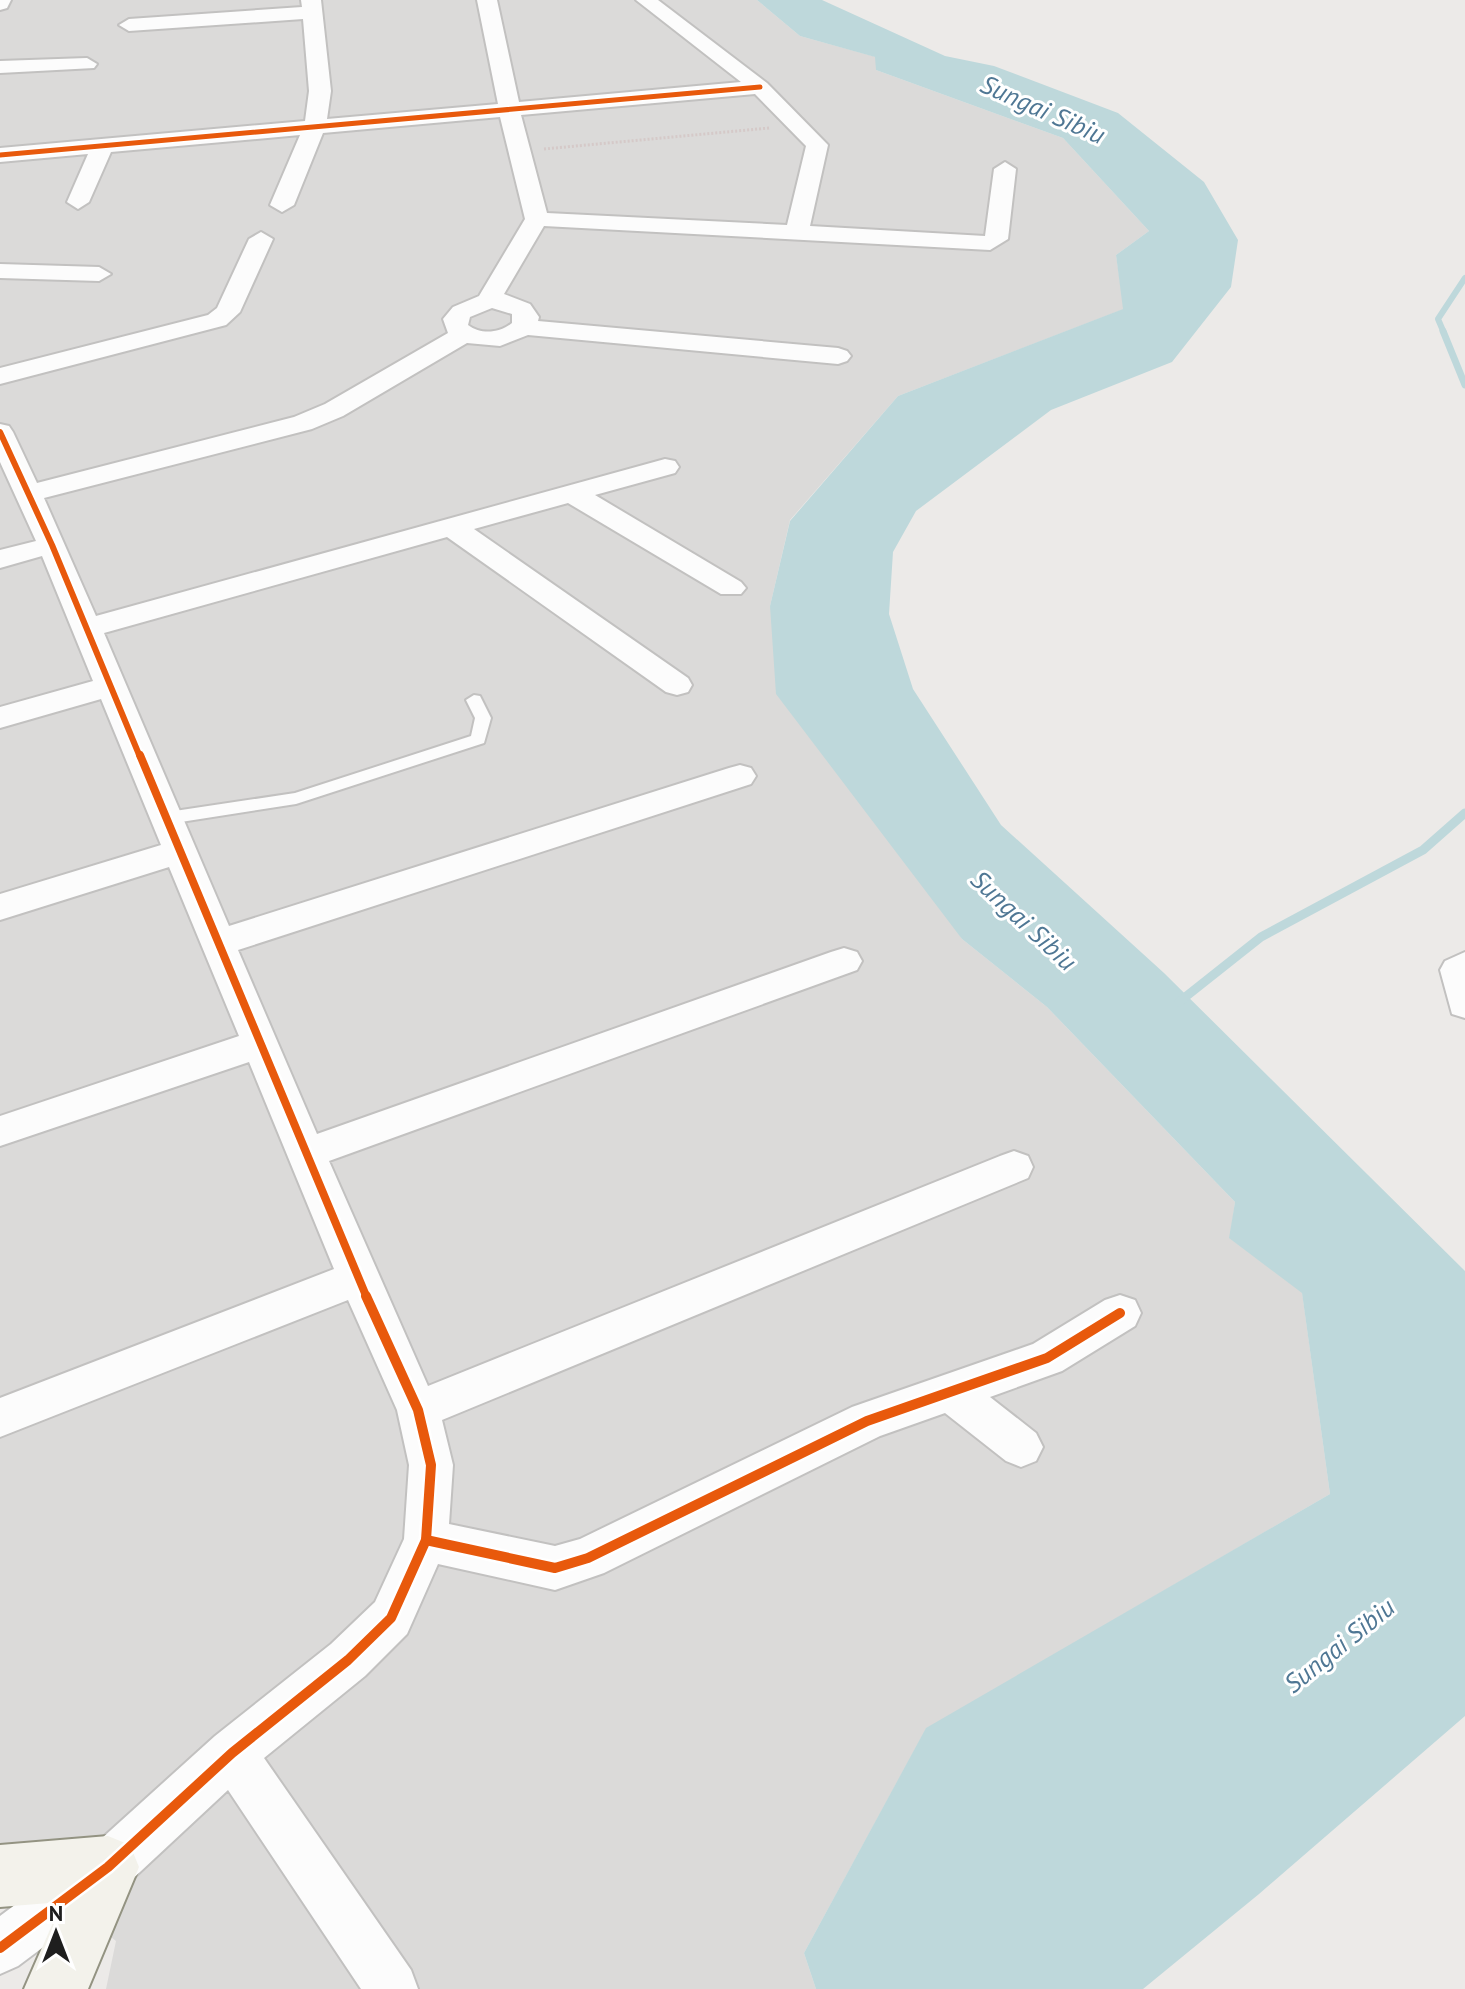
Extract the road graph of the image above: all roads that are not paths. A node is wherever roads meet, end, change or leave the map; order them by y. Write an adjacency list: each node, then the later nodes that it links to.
1 (487, 0): 8 (street)
2 (646, 0): 7 (street)
3 (311, 6): 4 (street); 9 (street)
4 (129, 25)
5 (87, 64): 6 (street)
6 (0, 67)
7 (760, 87): 8 (street); 16 (street)
8 (510, 107): 9 (street); 15 (street)
9 (315, 126): 10 (street); 14 (street)
10 (102, 146): 11 (street); 13 (street)
11 (0, 155)
12 (1005, 169): 16 (street)
13 (78, 202)
14 (282, 205)
15 (537, 219): 16 (street); 20 (street)
16 (797, 234)
17 (261, 239): 24 (street)
18 (0, 271): 19 (street)
19 (99, 274)
20 (487, 302): 21 (street); 22 (street)
21 (523, 327): 22 (street); 23 (street)
22 (464, 334): 27 (street)
23 (838, 356)
24 (0, 376)
25 (0, 432): 27 (street)
26 (665, 467): 28 (street)
27 (29, 493): 30 (street)
28 (571, 493): 29 (street); 32 (street)
29 (451, 526): 33 (street); 34 (street)
30 (52, 545): 31 (street); 33 (street)
31 (0, 559)
32 (731, 588)
33 (87, 628): 35 (street)
34 (677, 685)
35 (111, 686): 37 (street); 39 (street)
36 (474, 700): 39 (lane)
37 (0, 718)
38 (740, 776): 41 (street)
39 (175, 834): 40 (street); 41 (street)
40 (0, 907)
41 (221, 942): 45 (street)
42 (844, 961): 47 (street)
43 (1465, 965): 44 (street)
44 (1465, 1004)
45 (261, 1043): 46 (street); 47 (street)
46 (0, 1131)
47 (308, 1153): 49 (street)
48 (1014, 1167): 52 (street)
49 (358, 1278): 52 (street); 53 (street)
50 (1120, 1313): 51 (street)
51 (949, 1390): 54 (street); 55 (street)
52 (418, 1410): 55 (street)
53 (0, 1418)
54 (1021, 1447)
55 (426, 1540): 56 (street)
56 (232, 1753): 57 (street); 61 (street)
57 (108, 1867): 58 (street); 59 (street); 60 (street)
58 (0, 1876)
59 (0, 1948)
60 (56, 1989)
61 (392, 1989)

